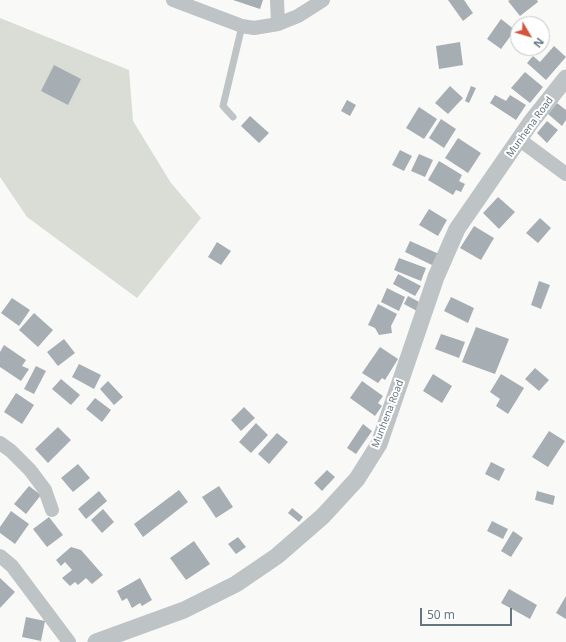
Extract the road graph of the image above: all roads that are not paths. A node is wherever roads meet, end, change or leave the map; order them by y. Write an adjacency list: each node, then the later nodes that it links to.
1 (277, 0): 4 (street)
2 (323, 0): 4 (street)
3 (180, 1): 5 (street)
4 (278, 24): 5 (street)
5 (242, 26): 7 (lane)
6 (566, 78): 8 (street, Munhena Road)
7 (233, 117)
8 (520, 140): 9 (street); 14 (street, Munhena Road)
9 (566, 174)
10 (0, 442): 11 (street)
11 (52, 510)
12 (0, 556): 13 (street)
13 (69, 642)
14 (96, 642)

